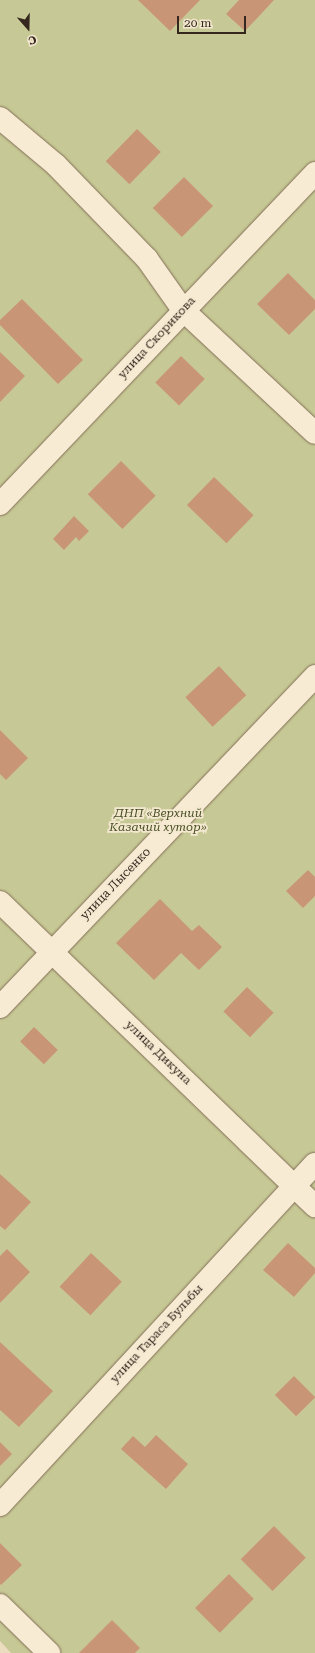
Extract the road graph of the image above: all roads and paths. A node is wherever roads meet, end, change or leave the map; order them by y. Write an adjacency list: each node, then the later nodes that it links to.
1 (0, 118): 3 (street)
2 (315, 173): 3 (street, улица Скорикова)
3 (183, 310): 4 (street); 5 (street, улица Скорикова)
4 (315, 433)
5 (0, 504)
6 (315, 676): 8 (street, улица Лысенко)
7 (0, 902): 8 (street, улица Дикуна)
8 (52, 950): 9 (street, улица Лысенко); 11 (street, улица Дикуна)
9 (0, 1007)
10 (315, 1164): 11 (street, улица Тараса Бульбы)
11 (294, 1186): 12 (street, улица Дикуна); 13 (street, улица Тараса Бульбы)
12 (315, 1206)
13 (0, 1505)
14 (0, 1606): 15 (street)
15 (49, 1653)

